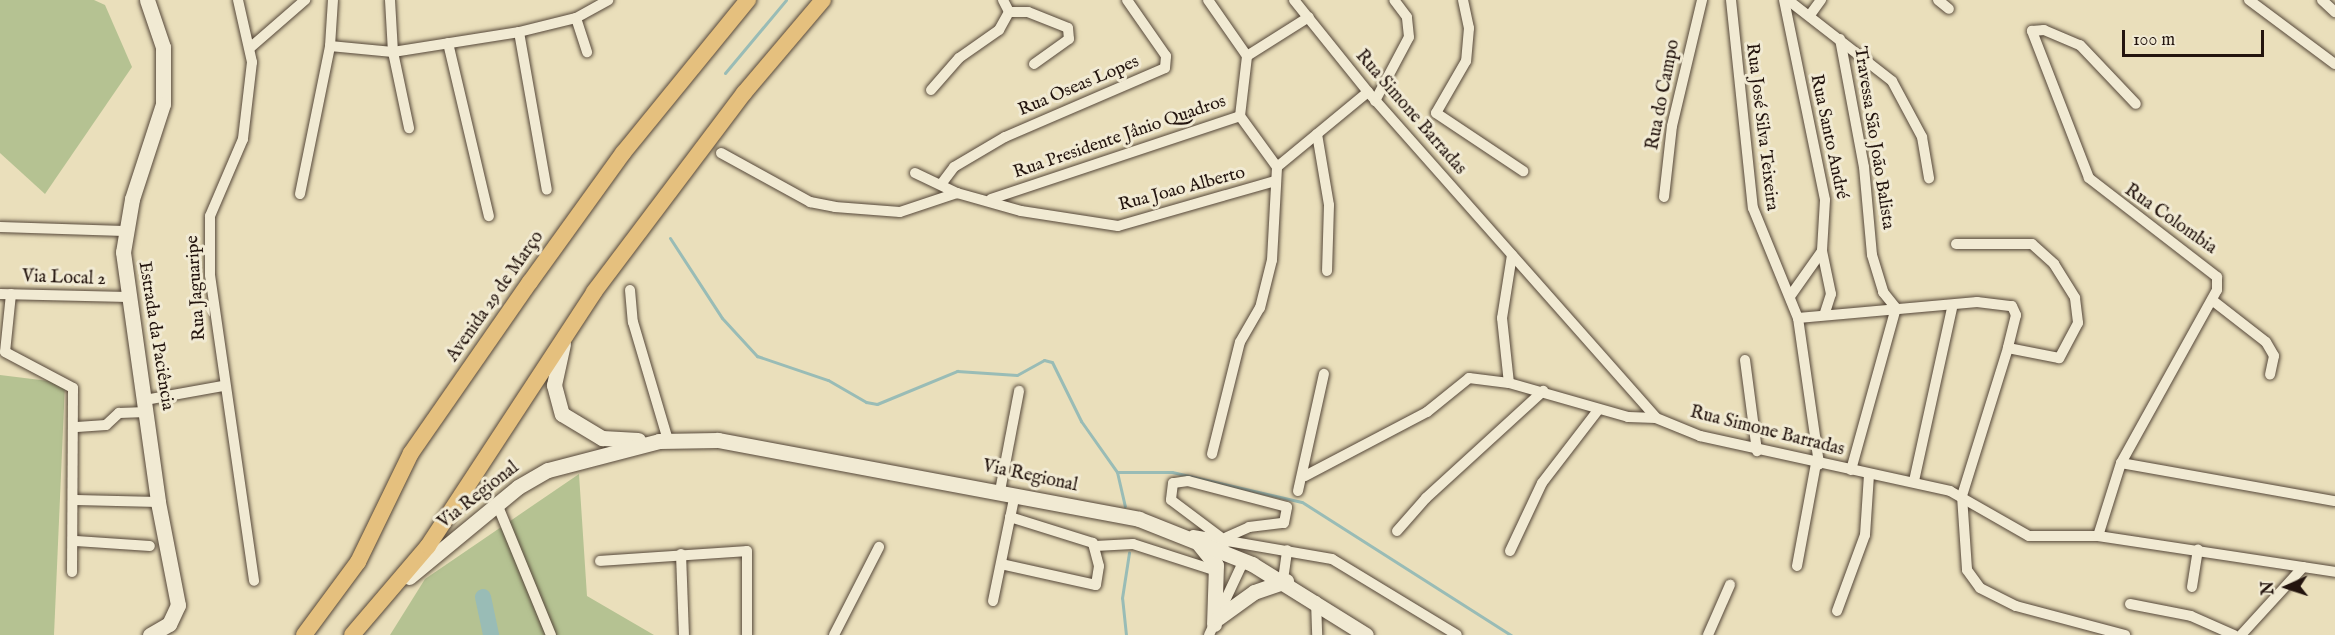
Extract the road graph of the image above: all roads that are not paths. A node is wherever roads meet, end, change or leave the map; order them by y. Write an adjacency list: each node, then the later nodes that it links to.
1 (147, 0): 58 (main road, Estrada da Paciência)
2 (238, 0): 32 (street, Rua Jaguaripe)
3 (305, 0): 32 (street)
4 (333, 0): 31 (street)
5 (390, 0): 33 (street)
6 (608, 0): 27 (street)
7 (748, 0): 134 (main road, Avenida 29 de Março)
8 (823, 0): 72 (main road)
9 (1003, 0): 23 (street)
10 (1128, 0): 50 (street, Rua Oseas Lopes)
11 (1208, 0): 35 (street)
12 (1294, 0): 26 (street, Rua Simone Barradas)
13 (1394, 0): 39 (street)
14 (1463, 0): 46 (street)
15 (1702, 0): 54 (street, Rua do Campo)
16 (1731, 0): 65 (street, Rua José Silva Teixeira)
17 (1786, 0): 25 (street); 60 (street, Rua Santo André)
18 (1821, 0): 25 (street)
19 (1938, 0): 22 (street)
20 (2249, 0): 37 (street)
21 (2322, 0): 24 (street)
22 (1949, 9)
23 (1009, 12): 36 (street); 38 (street)
24 (2335, 12)
25 (1810, 15): 29 (street)
26 (1309, 17): 35 (street); 39 (street, Rua Simone Barradas)
27 (576, 18): 28 (street); 34 (street)
28 (519, 32): 30 (street); 51 (street)
29 (1840, 39): 48 (street); 68 (street, Travessa São João Balista)
30 (448, 43): 33 (street); 56 (street)
31 (330, 45): 33 (street); 53 (street)
32 (251, 47): 78 (street, Rua Jaguaripe)
33 (393, 52): 42 (street)
34 (587, 52)
35 (1247, 56): 41 (street, Rua Presidente Jânio Quadros)
36 (1034, 64)
37 (2335, 64)
38 (931, 90)
39 (1371, 97): 43 (street); 61 (street, Rua Simone Barradas)
40 (2136, 104): 67 (street, Rua Colombia)
41 (1240, 116): 45 (street); 55 (street, Rua Presidente Jânio Quadros)
42 (409, 128)
43 (1317, 134): 45 (street); 62 (street)
44 (721, 153): 52 (street)
45 (1277, 167): 49 (street)
46 (1523, 171)
47 (915, 173): 50 (street)
48 (1929, 178)
49 (1275, 181): 55 (street, Rua Joao Alberto); 87 (street)
50 (942, 183): 52 (street)
51 (546, 190)
52 (957, 193): 55 (street, Rua Joao Alberto)
53 (300, 194)
54 (1664, 197)
55 (991, 199)
56 (489, 216)
57 (0, 227): 58 (street)
58 (124, 231): 66 (main road, Estrada da Paciência)
59 (1956, 244): 73 (street)
60 (1821, 251): 65 (street); 70 (street, Rua Santo André)
61 (1512, 255): 77 (street); 83 (street, Rua Simone Barradas)
62 (1327, 271)
63 (630, 290): 85 (street)
64 (5, 294): 66 (street, Via Local 2); 84 (street)
65 (1791, 295): 71 (street, Rua José Silva Teixeira)
66 (128, 297): 81 (main road, Estrada da Paciência)
67 (2212, 300): 76 (street); 88 (street, Rua Colombia)
68 (1896, 308): 69 (street); 70 (street); 90 (street)
69 (1952, 308): 73 (street); 93 (street)
70 (1824, 315): 71 (street)
71 (1798, 318): 89 (street, Rua José Silva Teixeira)
72 (572, 323): 85 (main road, Via Regional); 126 (main road)
73 (2008, 348): 96 (street)
74 (1745, 360): 86 (street)
75 (1324, 374): 92 (street)
76 (2270, 375)
77 (1509, 383): 80 (street); 92 (street)
78 (223, 386): 81 (street); 123 (street, Rua Jaguaripe)
79 (1019, 391): 95 (street)
80 (1543, 391): 82 (street); 102 (street)
81 (146, 406): 84 (street); 99 (main road, Estrada da Paciência)
82 (1599, 408): 83 (street); 112 (street)
83 (1656, 418): 86 (street, Rua Simone Barradas)
84 (77, 427): 97 (street)
85 (664, 440): 95 (main road, Via Regional); 100 (main road, Via Regional)
86 (1757, 451): 89 (street, Rua Simone Barradas)
87 (1212, 454)
88 (2121, 463): 98 (street); 104 (street, Rua Colombia)
89 (1818, 464): 90 (street, Rua Simone Barradas); 117 (street, Rua José Silva Teixeira)
90 (1851, 470): 91 (street, Rua Simone Barradas)
91 (1869, 474): 93 (street, Rua Simone Barradas); 130 (street)
92 (1305, 476): 94 (street)
93 (1914, 481): 96 (street, Rua Simone Barradas)
94 (1298, 491)
95 (1008, 492): 101 (street); 103 (main road, Via Regional)
96 (1962, 496): 104 (street, Rua Simone Barradas); 132 (street)
97 (76, 500): 99 (street); 106 (street)
98 (2335, 501)
99 (158, 502): 133 (main road, Estrada da Paciência)
100 (497, 504): 126 (main road, Via Regional); 136 (street)
101 (1010, 517): 108 (street); 116 (street)
102 (1397, 531)
103 (1186, 534): 105 (street); 115 (main road, Via Regional); 119 (main road)
104 (2098, 536): 110 (street, Rua Simone Barradas)
105 (1227, 540): 105 (street); 111 (street)
106 (76, 541): 107 (street); 120 (street)
107 (150, 546)
108 (1095, 546): 116 (street); 119 (street)
109 (879, 547): 139 (street)
110 (2198, 549): 118 (street, Rua Simone Barradas); 125 (street)
111 (1287, 550): 122 (street); 142 (street)
112 (1510, 551)
113 (681, 554): 114 (street); 137 (street); 138 (street)
114 (600, 561)
115 (1248, 562): 122 (main road, Via Regional); 131 (street)
116 (1001, 564): 127 (street)
117 (1797, 566)
118 (2302, 567): 121 (street, Rua Simone Barradas); 145 (street)
119 (1217, 571): 131 (main road)
120 (72, 572)
121 (2335, 572)
122 (1284, 580): 128 (main road, Via Regional); 131 (main road)
123 (254, 581)
124 (1730, 585): 143 (street)
125 (2192, 587)
126 (388, 595): 135 (main road, Via Regional)
127 (993, 601)
128 (1316, 601): 140 (street); 141 (main road, Via Regional)
129 (2130, 604): 144 (street)
130 (1837, 611)
131 (1216, 621)
132 (2119, 634)
133 (150, 635)
134 (304, 635)
135 (352, 635)
136 (551, 635)
137 (684, 635)
138 (747, 635)
139 (834, 635)
140 (1317, 635)
141 (1366, 635)
142 (1457, 635)
143 (1708, 635)
144 (2234, 635)
145 (2241, 635)

